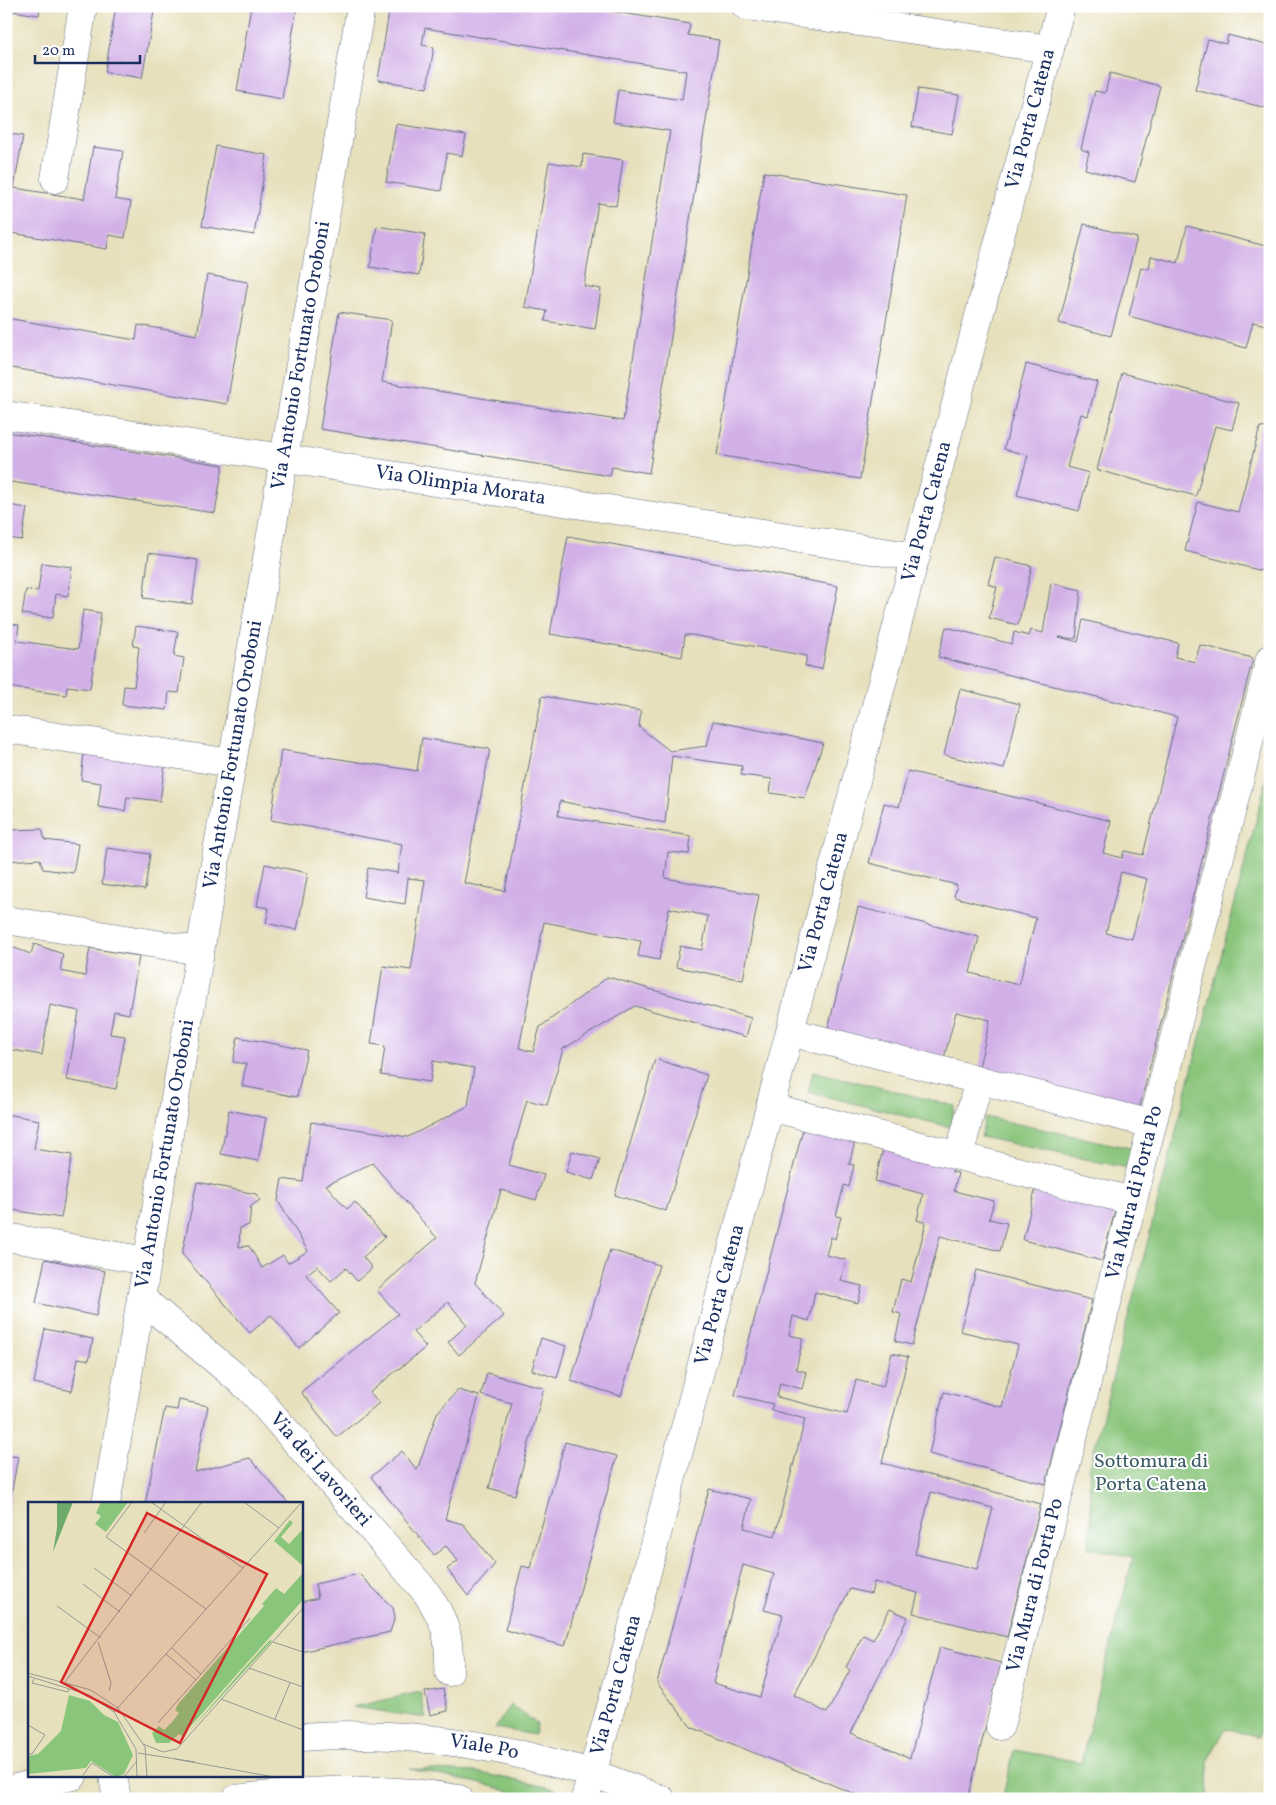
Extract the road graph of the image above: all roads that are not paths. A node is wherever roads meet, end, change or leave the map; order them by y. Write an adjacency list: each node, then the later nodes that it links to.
1 (83, 6): 6 (street)
2 (360, 6): 8 (street, Via Antonio Fortunato Oroboni)
3 (746, 6): 5 (street)
4 (1061, 6): 5 (street, Via Porta Catena)
5 (1050, 48): 9 (street, Via Porta Catena)
6 (55, 179)
7 (6, 415): 8 (street, Via Olimpia Morata)
8 (284, 458): 9 (street, Via Olimpia Morata); 12 (street, Via Antonio Fortunato Oroboni)
9 (916, 557): 15 (street, Via Porta Catena)
10 (1270, 659): 18 (street, Via Mura di Porta Po)
11 (6, 729): 12 (street)
12 (232, 763): 14 (street, Via Antonio Fortunato Oroboni)
13 (6, 920): 14 (street)
14 (200, 951): 22 (street, Via Antonio Fortunato Oroboni)
15 (790, 1032): 16 (street); 17 (street, Via Porta Catena)
16 (980, 1080): 18 (street); 19 (street)
17 (770, 1106): 19 (street); 31 (street, Via Porta Catena)
18 (1152, 1124): 20 (street, Via Mura di Porta Po)
19 (959, 1156): 20 (street)
20 (1132, 1201): 26 (street, Via Mura di Porta Po)
21 (6, 1237): 22 (street)
22 (147, 1261): 23 (street, Via Antonio Fortunato Oroboni)
23 (141, 1298): 24 (street, Via Antonio Fortunato Oroboni); 25 (street, Via dei Lavorieri)
24 (106, 1502)
25 (449, 1672)
26 (1000, 1726)
27 (302, 1737): 31 (street, Viale Po)
28 (56, 1778): 30 (street)
29 (113, 1778): 33 (street)
30 (37, 1780): 32 (street)
31 (589, 1786): 36 (street, Viale Po)
32 (6, 1790)
33 (117, 1799)
34 (236, 1799): 35 (street)
35 (459, 1799)
36 (661, 1799)

